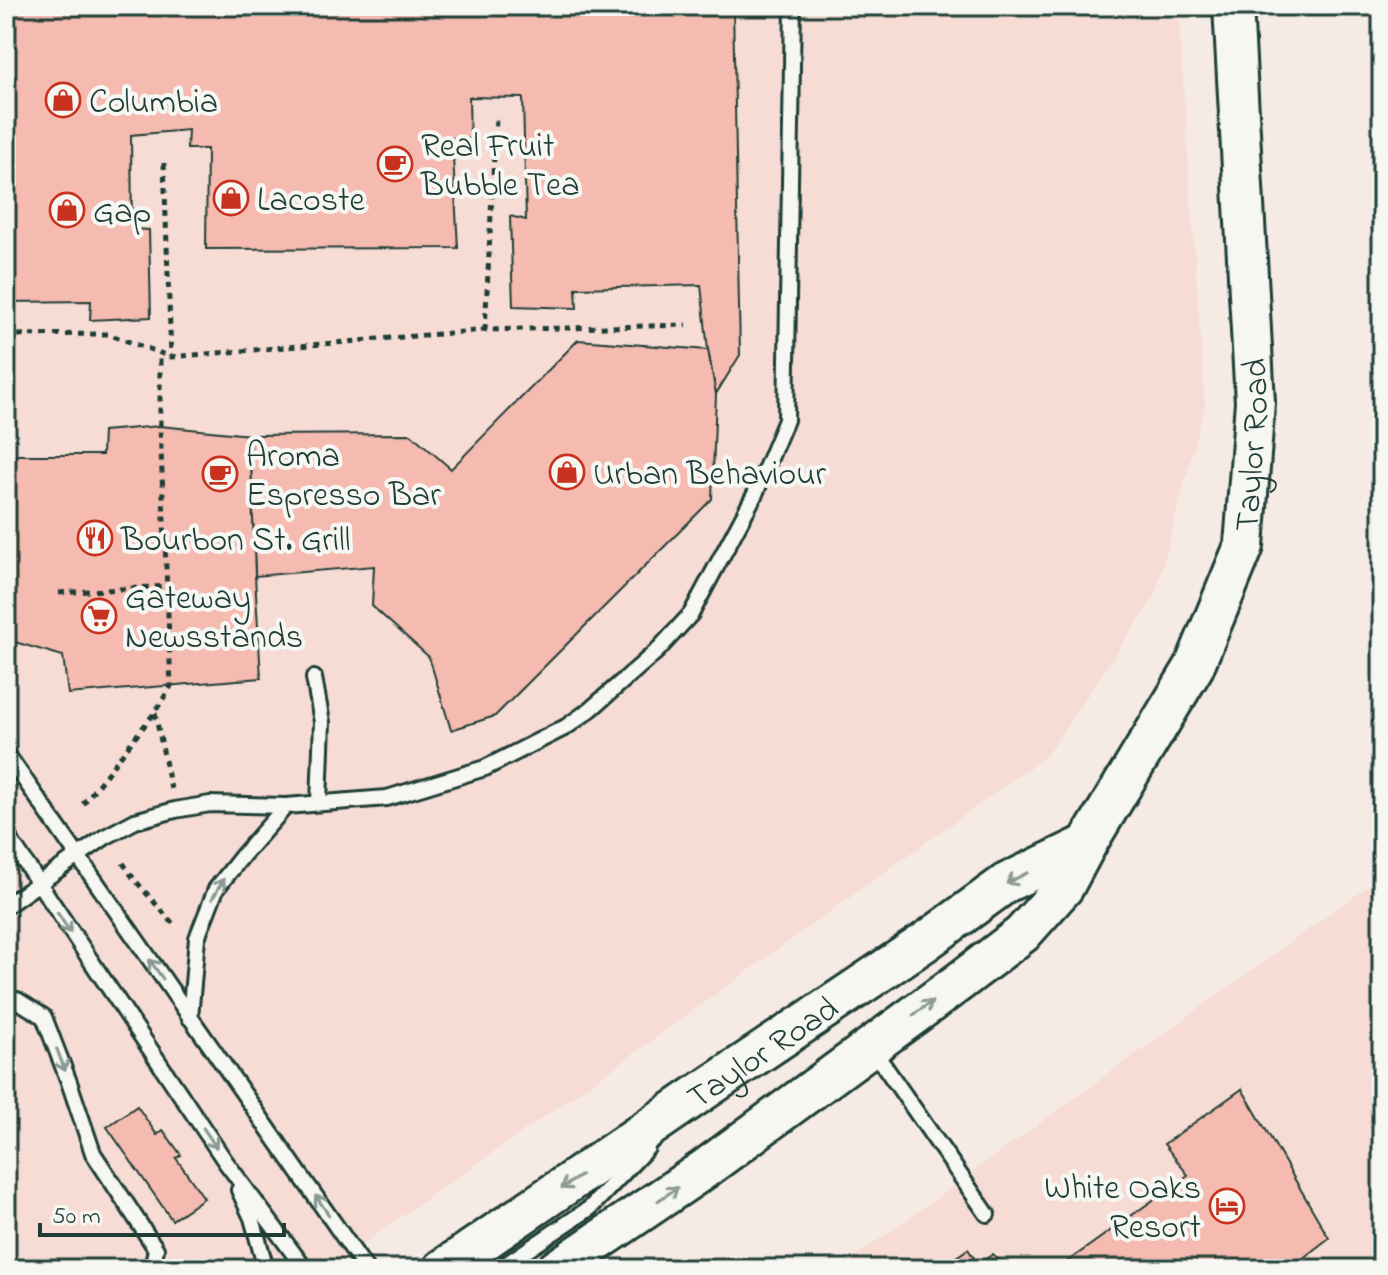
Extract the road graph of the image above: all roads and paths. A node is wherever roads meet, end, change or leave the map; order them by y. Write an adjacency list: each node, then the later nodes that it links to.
1 (793, 6): 15 (lane)
2 (1233, 6): 20 (main road, Taylor Road)
3 (496, 118): 6 (path)
4 (164, 163): 9 (path)
5 (687, 325): 6 (path)
6 (485, 330): 9 (path)
7 (6, 335): 8 (path)
8 (160, 353): 9 (path); 10 (path)
9 (171, 357)
10 (167, 586): 11 (path); 13 (path)
11 (59, 593)
12 (314, 678): 15 (lane)
13 (155, 712): 16 (path); 18 (path)
14 (6, 753): 21 (lane)
15 (319, 803): 17 (lane)
16 (83, 804)
17 (286, 806): 18 (lane); 27 (lane, one-way to 17)
18 (175, 810): 21 (lane)
19 (6, 834): 23 (lane)
20 (1087, 844): 28 (main road, Taylor Road, one-way to 20); 29 (main road, Taylor Road, one-way to 29)
21 (77, 856): 23 (lane); 27 (lane, one-way to 21)
22 (123, 863): 25 (path)
23 (39, 884): 24 (lane); 30 (lane, one-way to 30)
24 (6, 906)
25 (183, 934)
26 (12, 1004): 32 (lane, one-way to 32)
27 (190, 1018): 35 (lane, one-way to 27)
28 (871, 1047): 31 (lane); 38 (main road, Taylor Road, one-way to 28)
29 (697, 1095): 36 (main road, Taylor Road, one-way to 36); 37 (lane)
30 (225, 1161): 33 (lane); 34 (lane)
31 (987, 1214)
32 (146, 1269)
33 (266, 1269)
34 (305, 1269)
35 (366, 1269)
36 (443, 1269)
37 (499, 1269)
38 (557, 1269)

